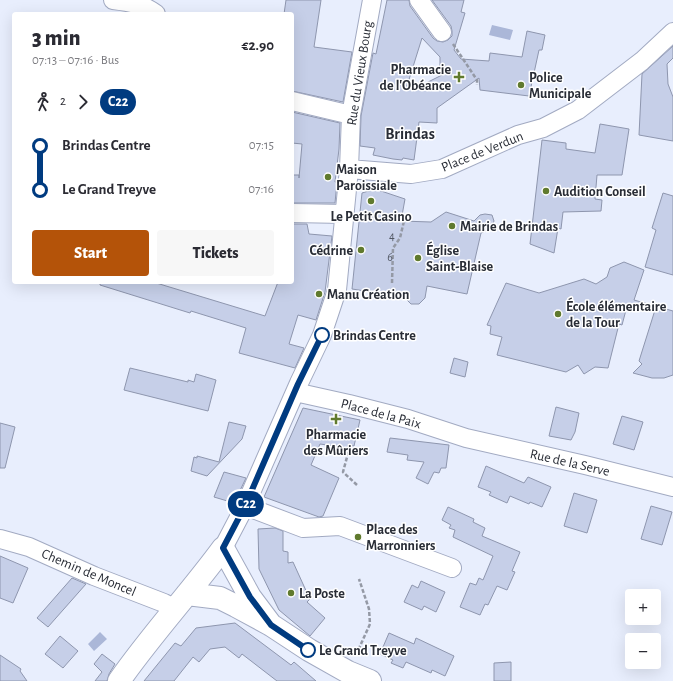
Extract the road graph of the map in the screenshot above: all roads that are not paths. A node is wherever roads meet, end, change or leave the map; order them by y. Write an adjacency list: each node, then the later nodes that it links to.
1 (124, 0): 4 (street)
2 (372, 0): 8 (street, Rue du Vieux Bourg)
3 (419, 0): 5 (street)
4 (153, 12)
5 (442, 32)
6 (673, 32): 9 (street, Place de Verdun)
7 (294, 101): 8 (street)
8 (351, 115): 9 (street, Rue du Vieux Bourg)
9 (348, 169): 11 (street, Rue du Vieux Bourg)
10 (294, 212): 11 (street)
11 (344, 214): 12 (street, Rue du Vieux Bourg)
12 (295, 392): 13 (street, Place de la Paix); 15 (street, Rue du Vieux Bourg)
13 (466, 438): 14 (street, Rue de la Serve)
14 (673, 487)
15 (245, 506): 17 (street, Rue du Vieux Bourg); 18 (street)
16 (0, 539): 19 (street, Chemin de Moncel)
17 (217, 556): 19 (street, Rue du Vieux Bourg); 20 (street); 21 (street)
18 (452, 568)
19 (181, 602): 20 (street); 22 (street, Rue du Vieux Bourg)
20 (236, 606): 21 (street)
21 (271, 625): 23 (street)
22 (119, 681)
23 (370, 681)

